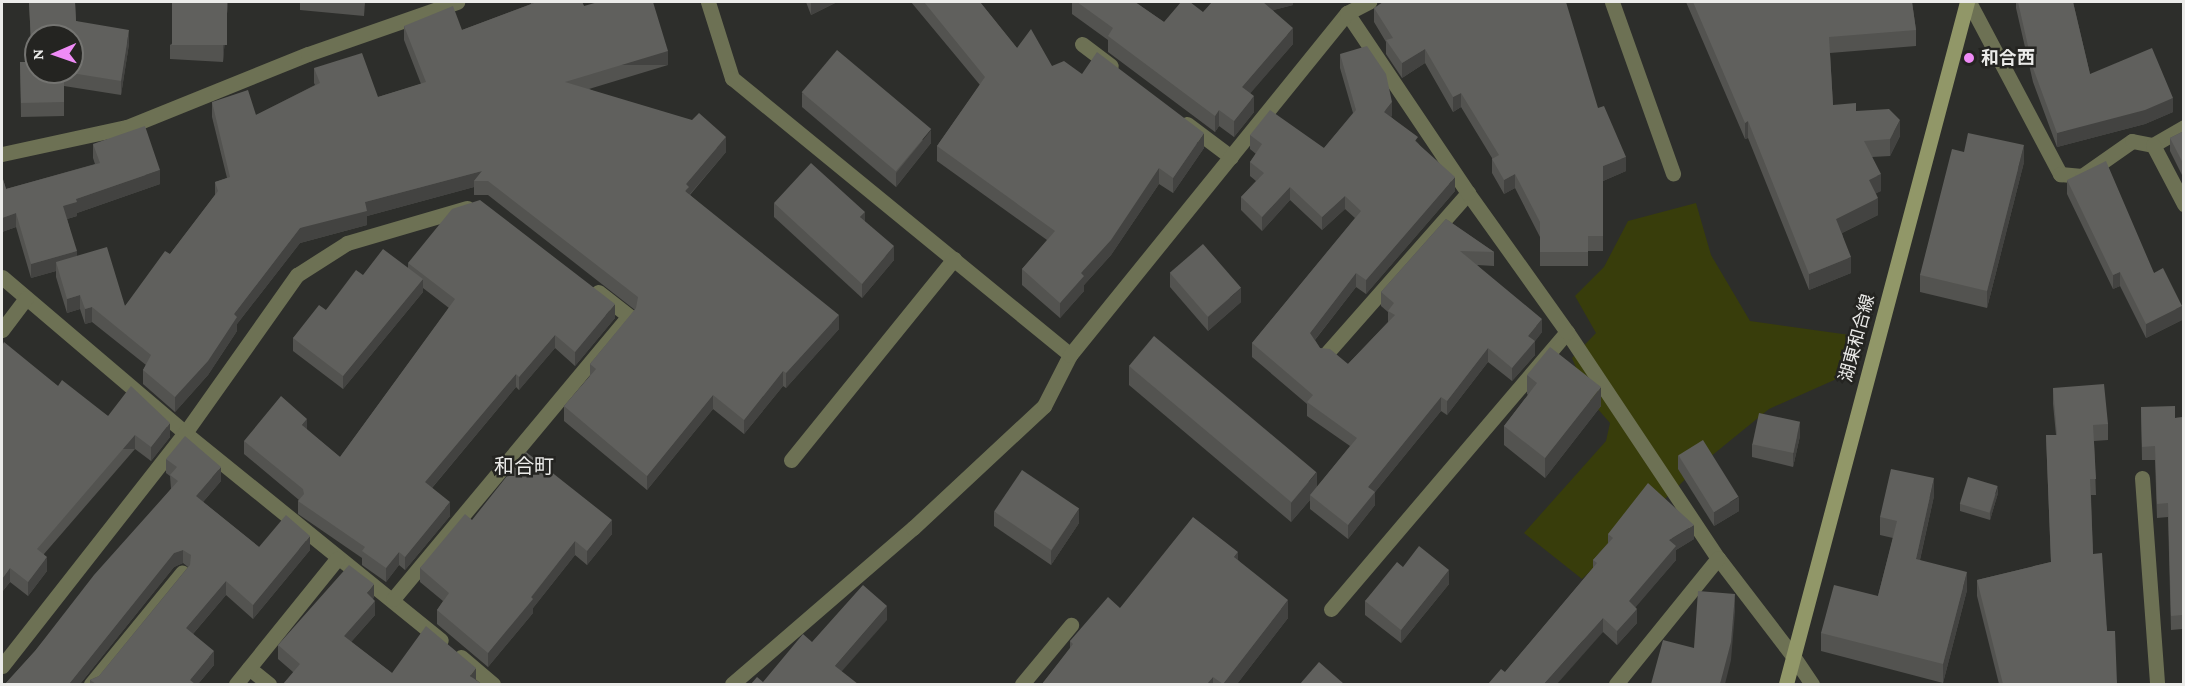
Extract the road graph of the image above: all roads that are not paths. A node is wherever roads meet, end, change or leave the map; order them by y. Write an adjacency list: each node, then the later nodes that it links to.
1 (457, 2): 12 (street)
2 (708, 2): 18 (street)
3 (1369, 2): 6 (street)
4 (1612, 2): 14 (street)
5 (1968, 2): 11 (street); 35 (main road, 湖東和合線)
6 (1347, 13): 13 (street); 15 (street)
7 (1082, 44): 8 (street)
8 (1128, 80)
9 (1175, 115): 13 (street)
10 (2184, 127): 11 (street)
11 (2153, 145): 17 (street)
12 (2, 154)
13 (1231, 157): 25 (street)
14 (1673, 173)
15 (1468, 193): 23 (street); 24 (street)
16 (482, 203): 26 (street)
17 (2184, 204)
18 (954, 259): 25 (street); 27 (street)
19 (2, 277): 21 (street)
20 (584, 280): 32 (street)
21 (26, 298): 22 (street); 26 (street)
22 (2, 330)
23 (1567, 332): 29 (street); 33 (street)
24 (1326, 354)
25 (1070, 355): 42 (street)
26 (185, 433): 30 (street); 36 (street)
27 (791, 460)
28 (2142, 478): 47 (street)
29 (1718, 558): 35 (street); 44 (street)
30 (338, 559): 32 (street); 37 (street)
31 (182, 573): 38 (street)
32 (393, 599): 41 (street)
33 (1330, 609)
34 (1071, 625): 43 (street)
35 (1793, 656): 45 (main road, 湖東和合線); 46 (street)
36 (2, 666)
37 (249, 668): 39 (street); 40 (street)
38 (91, 684)
39 (236, 684)
40 (269, 684)
41 (493, 684)
42 (732, 684)
43 (1022, 684)
44 (1616, 684)
45 (1786, 684)
46 (1812, 684)
47 (2157, 684)

